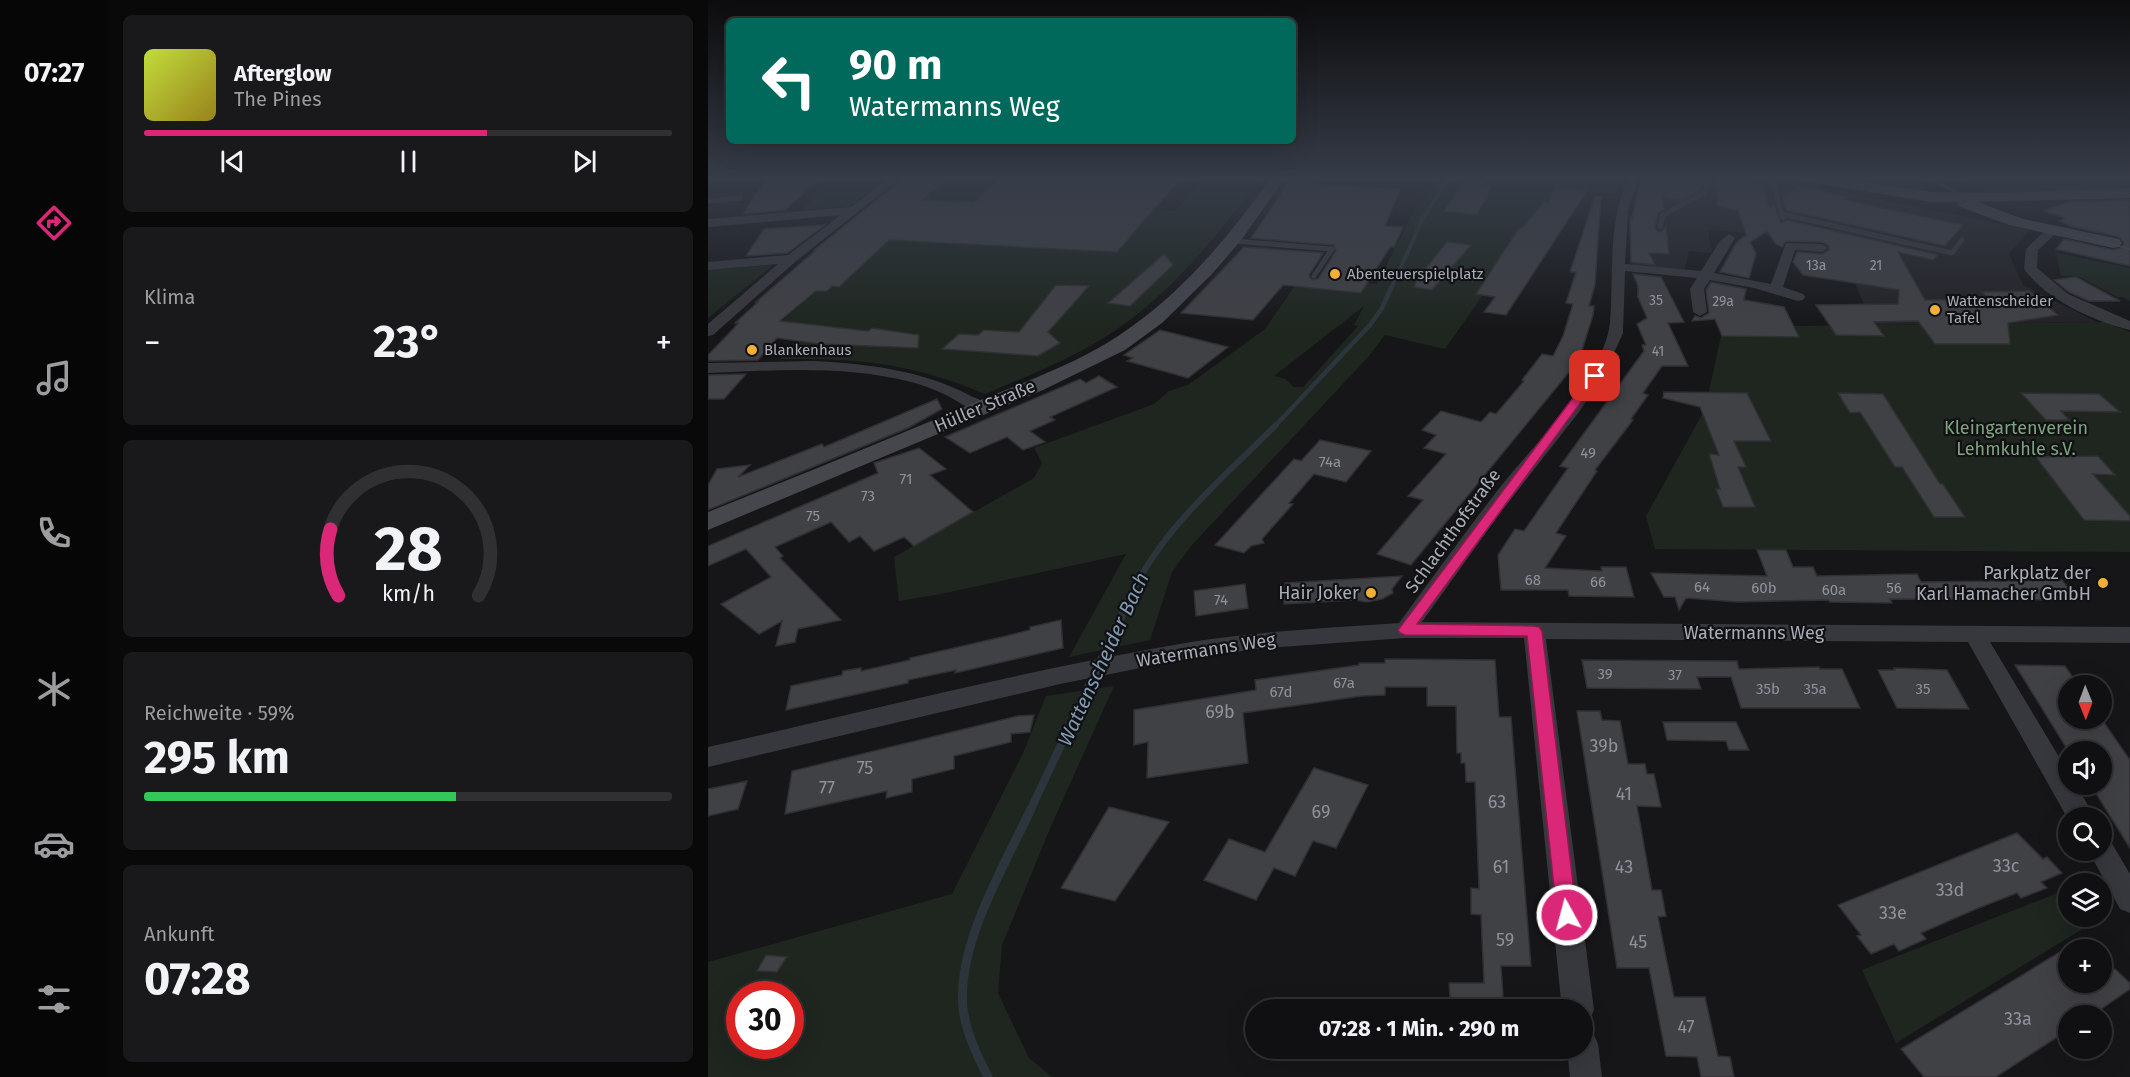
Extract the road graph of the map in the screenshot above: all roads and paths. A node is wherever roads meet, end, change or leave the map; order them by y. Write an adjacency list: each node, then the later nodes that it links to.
1 (829, 229): 13 (street)
2 (1241, 229): 10 (street, Hüller Straße)
3 (1619, 229): 15 (street, Schlachthofstraße)
4 (1844, 229): 9 (lane)
5 (2045, 229): 7 (street)
6 (2068, 229): 11 (street)
7 (2052, 231): 11 (street); 21 (street)
8 (1729, 238): 17 (street)
9 (1962, 240)
10 (1232, 241): 16 (lane); 24 (street, Hüller Straße)
11 (2122, 246)
12 (1822, 248): 18 (street)
13 (791, 259): 14 (street); 22 (street)
14 (708, 266)
15 (1620, 267): 17 (street); 26 (street, Schlachthofstraße)
16 (1314, 276)
17 (1706, 277): 18 (street); 20 (street)
18 (1776, 288): 19 (street)
19 (1798, 297)
20 (1700, 312)
21 (2130, 326)
22 (708, 332)
23 (708, 368): 24 (street)
24 (982, 408): 25 (street, Hüller Straße)
25 (708, 522)
26 (1405, 630): 27 (street, Watermanns Weg); 30 (street, Watermanns Weg)
27 (1534, 631): 28 (street, Watermanns Weg); 34 (street)
28 (1974, 633): 29 (street, Watermanns Weg); 31 (street)
29 (2130, 635)
30 (708, 757)
31 (2076, 807)
32 (2107, 861): 33 (street)
33 (2130, 900)
34 (1577, 999)
35 (1584, 1059): 36 (street)
36 (1586, 1077)

